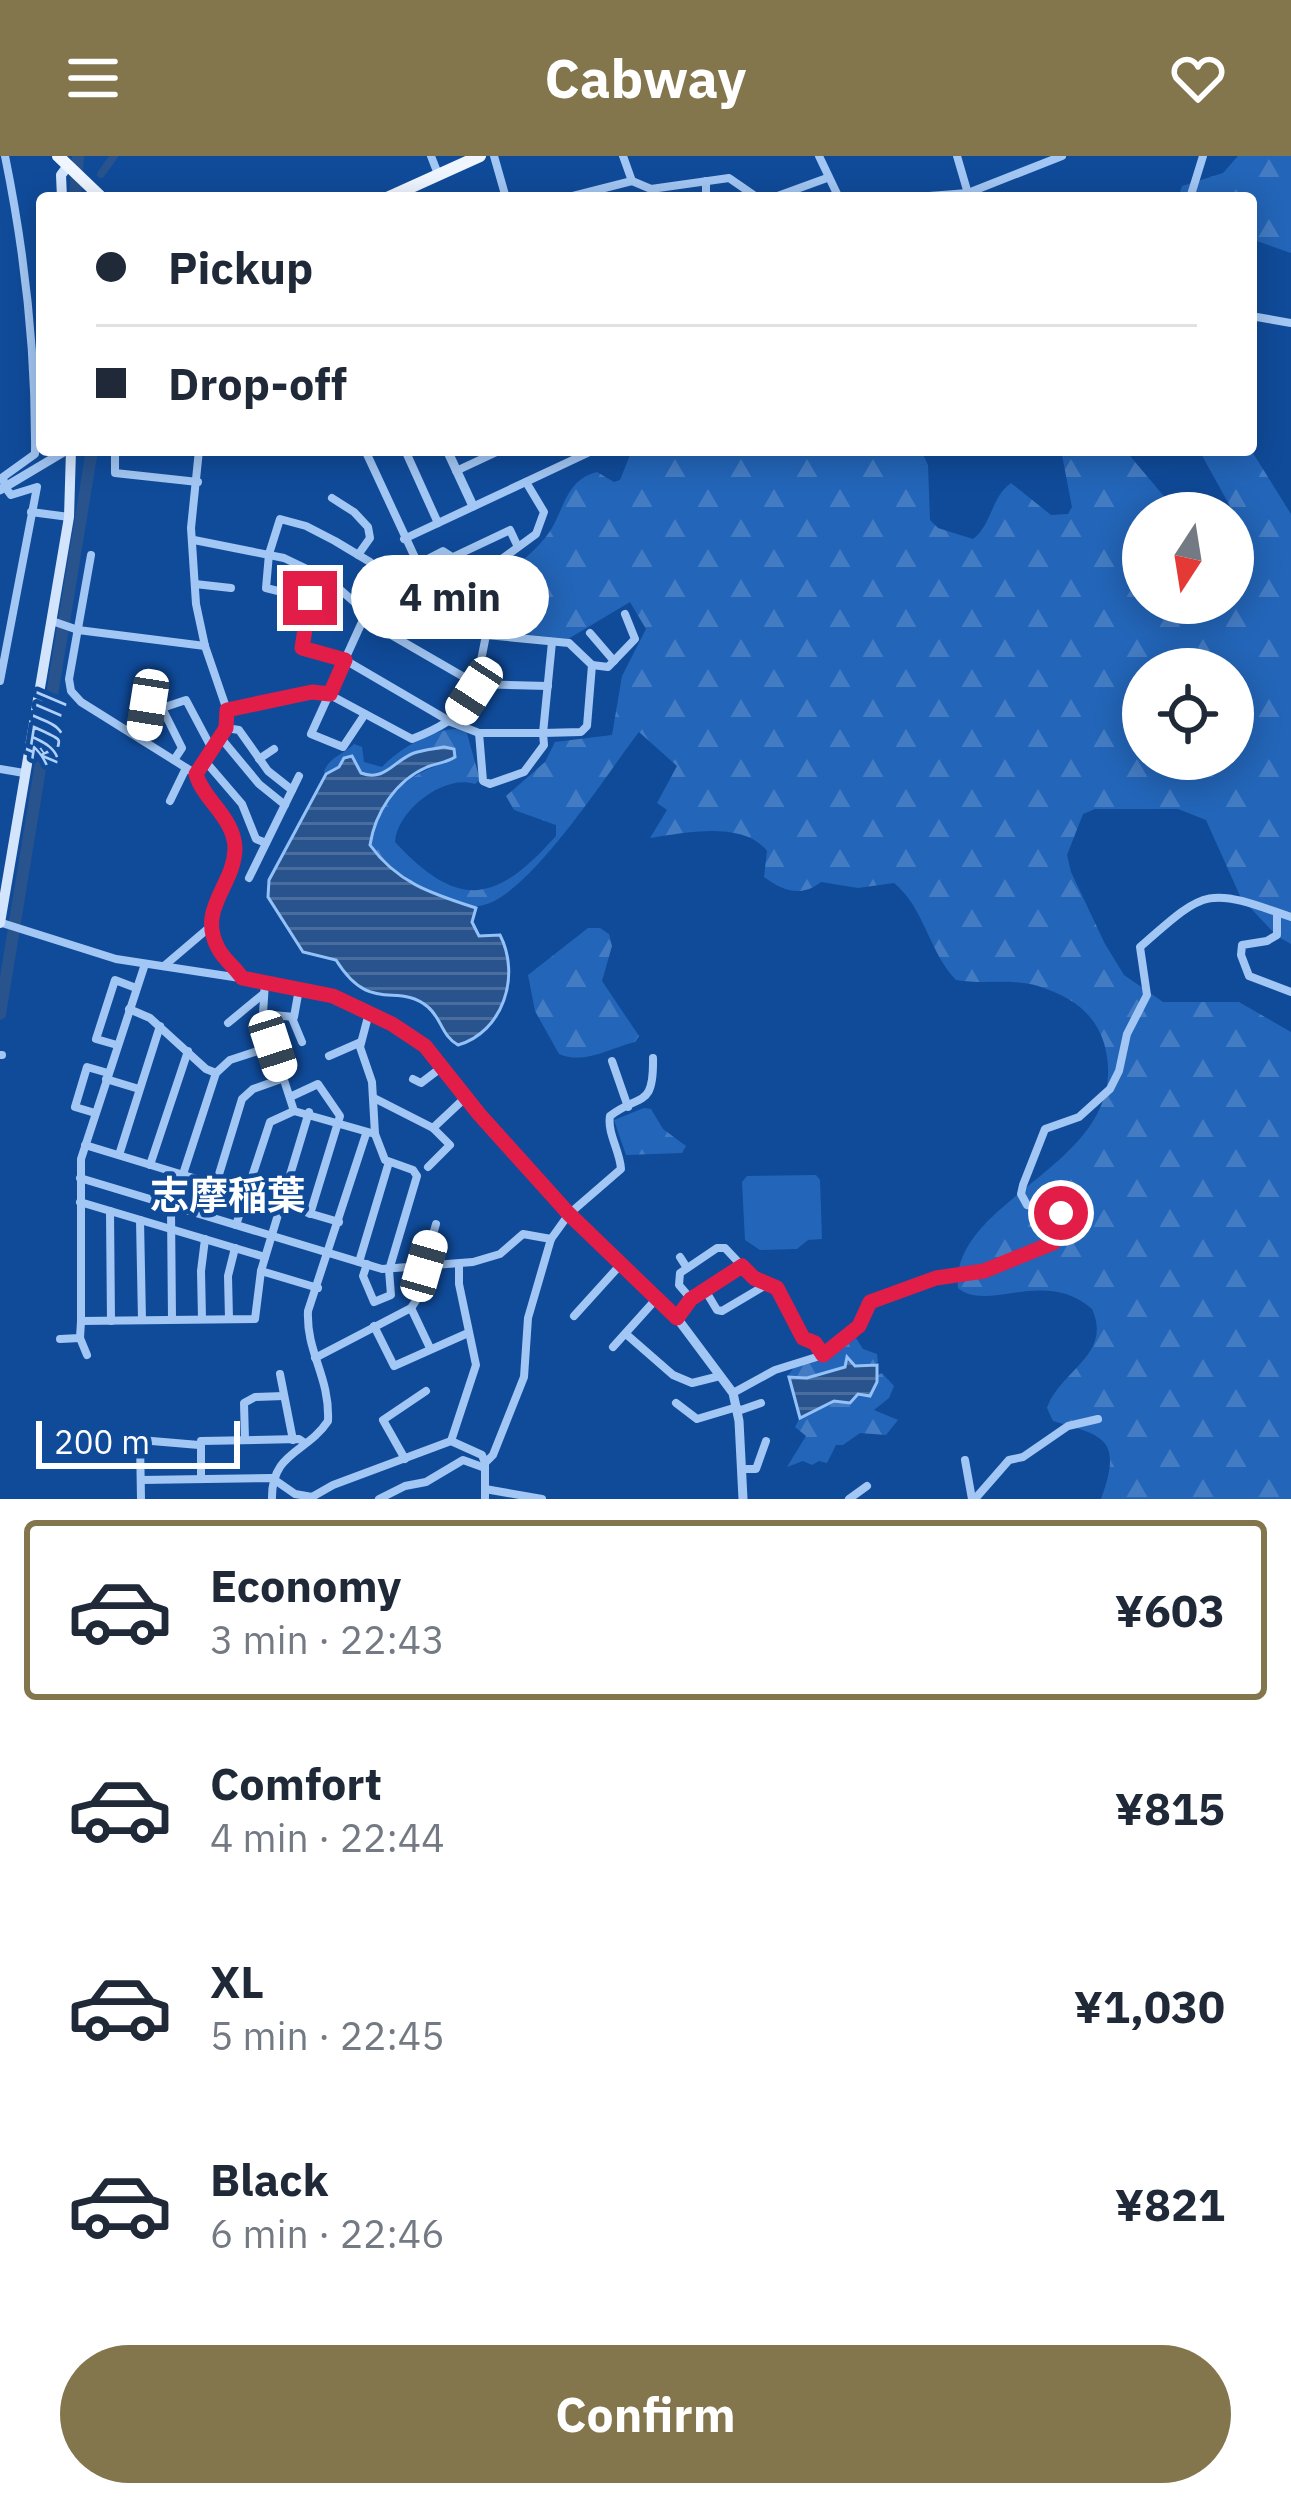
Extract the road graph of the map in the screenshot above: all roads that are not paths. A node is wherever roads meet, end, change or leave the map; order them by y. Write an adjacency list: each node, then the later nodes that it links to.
1 (4, 156): 42 (street)
2 (430, 156): 12 (street)
3 (480, 156): 12 (main road)
4 (494, 156): 19 (street)
5 (623, 156): 14 (street)
6 (819, 156): 13 (street)
7 (957, 156): 25 (street)
8 (1062, 156): 10 (street)
9 (1203, 156): 27 (street)
10 (1051, 159): 26 (street)
11 (63, 162): 16 (main road); 17 (main road)
12 (438, 174): 18 (main road)
13 (827, 178): 23 (street); 24 (street)
14 (632, 181): 15 (street); 20 (street)
15 (706, 181): 21 (street); 22 (street)
16 (62, 192)
17 (96, 192)
18 (400, 192)
19 (504, 192)
20 (589, 192)
21 (706, 192)
22 (749, 192)
23 (788, 192)
24 (835, 192)
25 (968, 192)
26 (978, 192)
27 (1192, 192)
28 (1257, 318): 29 (street)
29 (1287, 325)
30 (59, 456): 42 (street)
31 (69, 456): 46 (main road)
32 (115, 456): 40 (street)
33 (200, 456): 40 (street)
34 (368, 456): 48 (street)
35 (408, 456): 47 (street)
36 (450, 456): 39 (street)
37 (488, 456): 39 (street)
38 (581, 456): 41 (street)
39 (457, 471): 44 (street)
40 (198, 482): 49 (street)
41 (526, 482): 44 (street); 50 (street)
42 (2, 489): 45 (street)
43 (332, 498): 53 (street)
44 (473, 506): 47 (street)
45 (31, 512): 46 (street); 71 (street)
46 (69, 517): 62 (main road)
47 (438, 523): 48 (street)
48 (404, 538): 54 (street)
49 (194, 540): 51 (street); 56 (street)
50 (518, 548): 54 (street); 54 (street)
51 (269, 554): 53 (street); 55 (street); 59 (street)
52 (92, 555): 63 (street)
53 (358, 555): 57 (street)
54 (453, 557)
55 (314, 572): 59 (street); 60 (street)
56 (195, 584): 58 (street); 67 (street)
57 (394, 586): 60 (street); 65 (street)
58 (231, 588)
59 (310, 598): 68 (street)
60 (367, 611): 68 (street); 72 (street)
61 (625, 614): 69 (street)
62 (54, 624): 63 (street); 91 (main road)
63 (77, 629): 67 (street); 83 (street)
64 (590, 633): 69 (street)
65 (486, 635): 66 (street); 72 (street)
66 (552, 642): 70 (street); 73 (street)
67 (205, 646): 76 (street)
68 (345, 660): 74 (street); 78 (street)
69 (614, 661): 70 (street)
70 (592, 664): 80 (street)
71 (0, 681)
72 (476, 684): 73 (street); 78 (street)
73 (548, 686): 80 (street)
74 (330, 694): 76 (street); 77 (street); 77 (street)
75 (162, 708): 83 (street); 84 (street); 87 (street)
76 (227, 710): 79 (street)
77 (365, 714): 78 (street)
78 (451, 722): 81 (street)
79 (226, 728): 82 (street); 86 (street)
80 (543, 733): 81 (street); 81 (street)
81 (478, 734)
82 (220, 737): 84 (street); 96 (street)
83 (142, 739): 87 (street)
84 (212, 749): 88 (street)
85 (274, 749): 86 (street)
86 (260, 759): 94 (street)
87 (174, 760): 89 (street)
88 (205, 760): 92 (street); 97 (street)
89 (186, 767): 92 (street); 95 (street)
90 (0, 769): 91 (street)
91 (24, 773): 98 (main road)
92 (196, 774): 103 (street)
93 (299, 776): 94 (street)
94 (292, 790): 96 (street)
95 (170, 801)
96 (285, 806): 97 (street)
97 (266, 843): 99 (street)
98 (4, 869): 102 (main road)
99 (249, 878)
100 (1276, 912): 101 (street); 110 (street); 197 (street)
101 (1291, 917)
102 (1, 923): 104 (street)
103 (211, 926): 105 (street); 106 (street)
104 (145, 964): 105 (street); 108 (street)
105 (163, 967): 106 (street)
106 (242, 978): 107 (street)
107 (266, 982): 109 (street); 111 (street)
108 (136, 988): 112 (street); 119 (street)
109 (299, 988): 113 (street); 114 (street)
110 (1291, 992)
111 (263, 994): 114 (street); 115 (street)
112 (129, 1009): 116 (street); 119 (street)
113 (369, 1013): 118 (street); 124 (street)
114 (292, 1018): 117 (street)
115 (228, 1023)
116 (160, 1026): 120 (street); 129 (street)
117 (302, 1042)
118 (361, 1042): 121 (street); 131 (street)
119 (118, 1045): 126 (street)
120 (188, 1051): 125 (street); 143 (street)
121 (329, 1056)
122 (653, 1058): 133 (street)
123 (612, 1061): 133 (street)
124 (444, 1066): 128 (street); 132 (street)
125 (216, 1072): 127 (street); 145 (street)
126 (107, 1076): 129 (street); 136 (street); 136 (street)
127 (284, 1078): 130 (street); 147 (street)
128 (413, 1078)
129 (139, 1089): 141 (street)
130 (290, 1097): 134 (street); 137 (street)
131 (374, 1097): 138 (street); 139 (street)
132 (466, 1097): 138 (street); 154 (street)
133 (628, 1107): 154 (street)
134 (294, 1111): 135 (street); 148 (street)
135 (309, 1112): 137 (street); 151 (street)
136 (95, 1113): 140 (street)
137 (337, 1123): 139 (street); 153 (street)
138 (433, 1128): 144 (street)
139 (370, 1134): 142 (street); 156 (street)
140 (85, 1145): 141 (street); 146 (street)
141 (118, 1155): 143 (street)
142 (388, 1162): 167 (street); 173 (street)
143 (150, 1165): 145 (street)
144 (428, 1167)
145 (183, 1175): 147 (street); 150 (street)
146 (80, 1178): 149 (street); 150 (street)
147 (216, 1184): 148 (street)
148 (246, 1194): 158 (street)
149 (80, 1202): 152 (street); 187 (street)
150 (172, 1205): 158 (street); 159 (street)
151 (281, 1205): 153 (street); 160 (street)
152 (110, 1210): 155 (street); 188 (street)
153 (310, 1214): 156 (street)
154 (569, 1214): 161 (street); 168 (street)
155 (140, 1219): 159 (street); 186 (street)
156 (339, 1222): 164 (street)
157 (436, 1224): 170 (street)
158 (236, 1225): 160 (street)
159 (171, 1228): 162 (street); 183 (street)
160 (272, 1236): 164 (street); 165 (street)
161 (551, 1238): 169 (street); 216 (street)
162 (205, 1239): 163 (street); 184 (street)
163 (236, 1248): 165 (street); 185 (street)
164 (329, 1253): 167 (street); 176 (street)
165 (265, 1256): 174 (street)
166 (680, 1257): 172 (street)
167 (363, 1263): 173 (street); 173 (street)
168 (622, 1263): 178 (street); 181 (street)
169 (459, 1265): 170 (street); 190 (street)
170 (427, 1266): 173 (street); 180 (street)
171 (742, 1266): 172 (street); 175 (street); 177 (street)
172 (687, 1268): 179 (street)
173 (389, 1270)
174 (261, 1271): 176 (street); 185 (street)
175 (767, 1284): 177 (street); 197 (street)
176 (319, 1288): 198 (street)
177 (705, 1289): 179 (street)
178 (658, 1297): 182 (street); 191 (street)
179 (691, 1299): 182 (street)
180 (411, 1308): 189 (street); 195 (street)
181 (574, 1316)
182 (677, 1318): 200 (street)
183 (172, 1319): 184 (street); 186 (street)
184 (202, 1319): 185 (street)
185 (229, 1319)
186 (142, 1320): 188 (street)
187 (81, 1321): 188 (street); 193 (street)
188 (112, 1321)
189 (374, 1326): 195 (street); 198 (street)
190 (469, 1334): 195 (street); 210 (street)
191 (626, 1334): 194 (street); 200 (street)
192 (62, 1338): 193 (street)
193 (80, 1338): 196 (street)
194 (613, 1347)
195 (430, 1348)
196 (87, 1355)
197 (823, 1355): 202 (street)
198 (315, 1358): 212 (street)
199 (280, 1374): 203 (street)
200 (720, 1376): 202 (street)
201 (426, 1391): 214 (street)
202 (733, 1393): 206 (street)
203 (284, 1396): 208 (street); 209 (street)
204 (761, 1402): 206 (street)
205 (676, 1403): 206 (street)
206 (737, 1409): 217 (street)
207 (1098, 1419): 231 (street)
208 (245, 1440): 209 (street); 213 (street)
209 (293, 1440): 212 (street)
210 (451, 1441): 214 (street); 216 (street)
211 (766, 1441): 217 (street)
212 (305, 1443): 218 (street)
213 (200, 1444): 219 (street); 220 (street)
214 (405, 1460): 218 (street)
215 (965, 1460): 231 (street)
216 (485, 1465): 221 (street); 223 (street)
217 (741, 1469): 229 (street)
218 (272, 1478): 220 (street); 225 (street)
219 (141, 1480): 220 (street); 224 (street)
220 (201, 1480)
221 (412, 1484): 226 (street); 227 (street)
222 (867, 1486): 230 (street)
223 (485, 1494): 228 (street)
224 (141, 1499)
225 (272, 1499)
226 (379, 1499)
227 (412, 1499)
228 (542, 1499)
229 (742, 1499)
230 (849, 1499)
231 (974, 1499)

